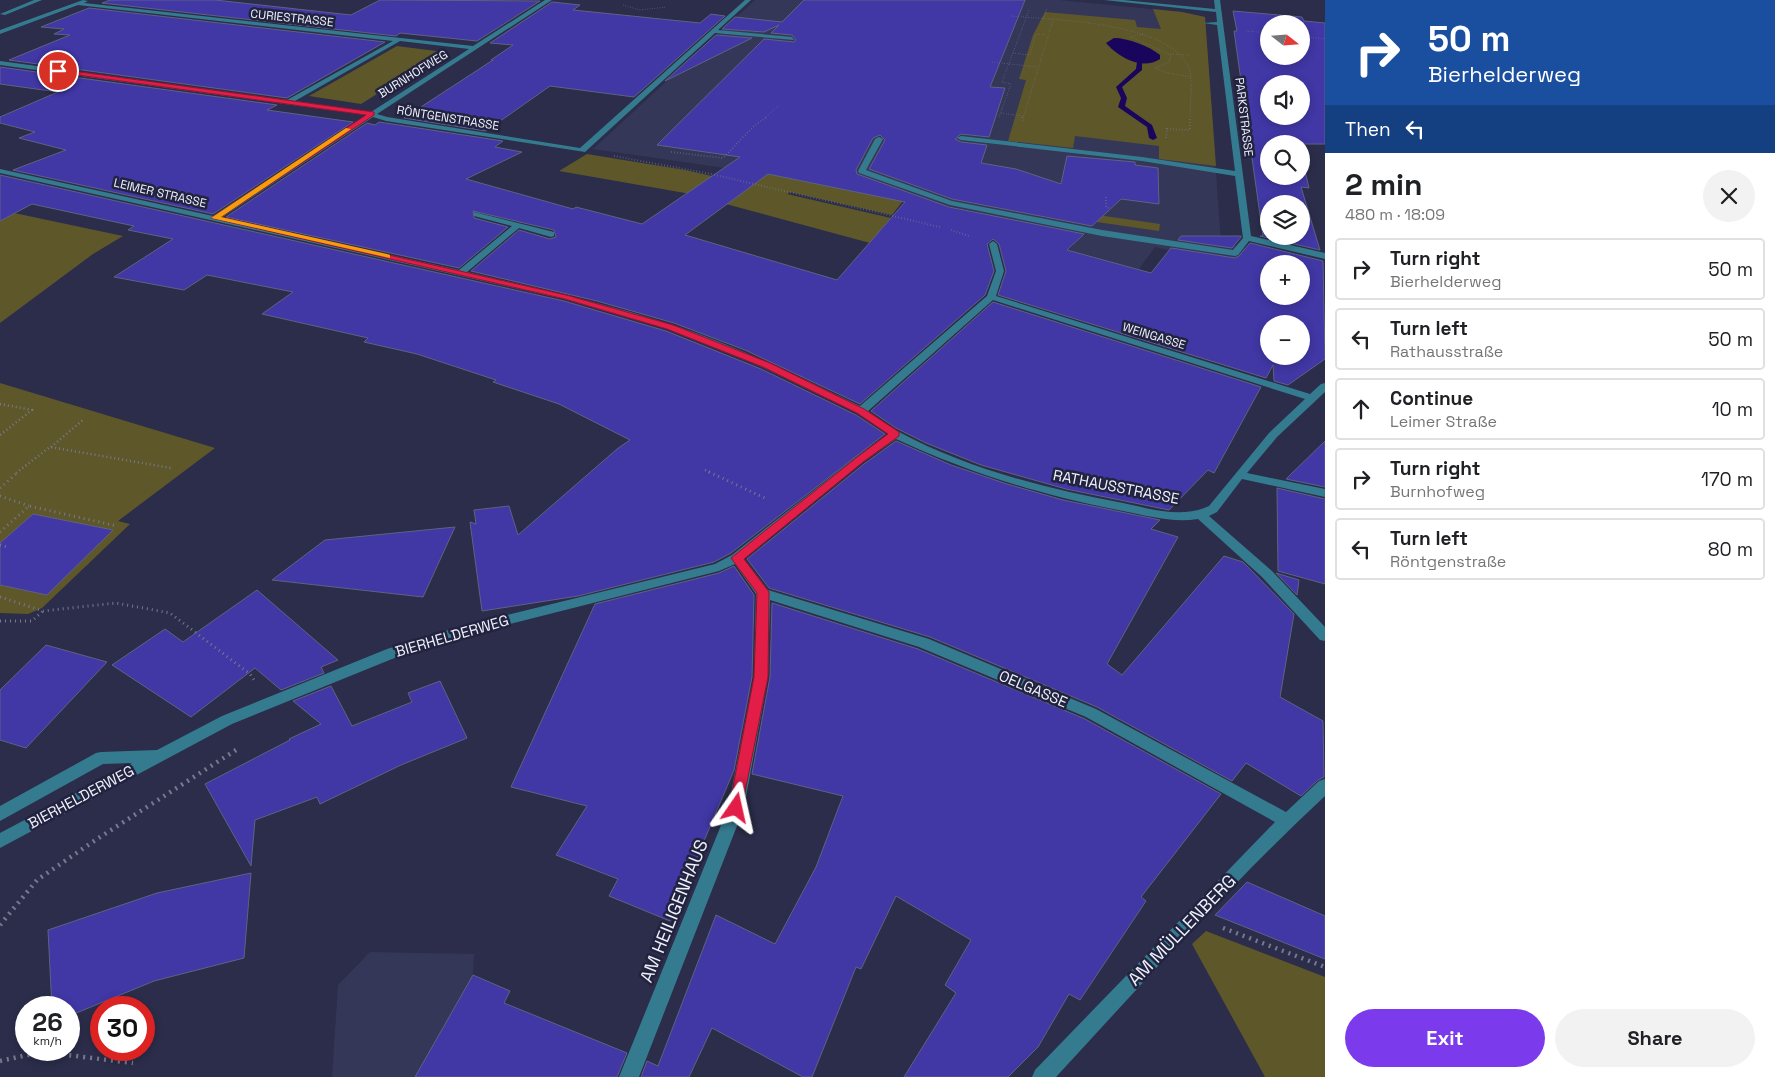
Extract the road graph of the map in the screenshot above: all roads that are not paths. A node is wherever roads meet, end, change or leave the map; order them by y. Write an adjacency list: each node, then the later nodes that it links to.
1 (39, 0): 10 (street)
2 (88, 0): 8 (street)
3 (544, 0): 4 (street)
4 (548, 0): 18 (street, BURNHOFWEG)
5 (748, 0): 14 (street)
6 (1107, 0): 9 (street)
7 (1217, 0): 9 (street, PARKSTRASSE)
8 (78, 4): 11 (street); 17 (street, CURIESTRASSE)
9 (1219, 10): 13 (street, PARKSTRASSE)
10 (1, 17): 11 (street)
11 (28, 22): 15 (street)
12 (1206, 23): 13 (street)
13 (1220, 24): 25 (street, PARKSTRASSE)
14 (714, 31): 16 (street); 21 (street, RÖNTGENSTRASSE)
15 (0, 32)
16 (792, 39)
17 (398, 40): 18 (street, CURIESTRASSE); 20 (street)
18 (475, 48): 21 (street, BURNHOFWEG)
19 (0, 63): 20 (street, RÖNTGENSTRASSE)
20 (289, 102): 21 (street, RÖNTGENSTRASSE)
21 (372, 114): 27 (street, BURNHOFWEG)
22 (961, 138): 25 (street)
23 (879, 139): 30 (street)
24 (0, 171): 27 (street, LEIMER STRASSE)
25 (1240, 174): 30 (street, PARKSTRASSE)
26 (477, 214): 28 (street)
27 (215, 218): 33 (street, LEIMER STRASSE)
28 (518, 225): 29 (street); 33 (street)
29 (551, 234)
30 (1247, 238): 32 (street)
31 (993, 244): 34 (street)
32 (1325, 256)
33 (461, 273): 37 (street, LEIMER STRASSE)
34 (991, 297): 36 (street, WEINGASSE); 37 (street)
35 (1325, 386): 36 (street)
36 (1310, 398): 39 (street)
37 (860, 411): 38 (street, RATHAUSSTRASSE)
38 (895, 434): 41 (street, RATHAUSSTRASSE); 42 (street, BIERHELDERWEG)
39 (1239, 475): 40 (street); 41 (street)
40 (1325, 493)
41 (1201, 515): 44 (street)
42 (737, 558): 43 (street); 45 (street, BIERHELDERWEG)
43 (763, 592): 48 (street, OELGASSE); 50 (street, AM HEILIGENHAUS)
44 (1325, 636)
45 (158, 756): 47 (street); 49 (street, BIERHELDERWEG)
46 (1325, 786): 48 (street, AM MÜLLENBERG)
47 (0, 814)
48 (1287, 821): 51 (street, AM MÜLLENBERG)
49 (0, 841)
50 (630, 1077)
51 (1042, 1077)

